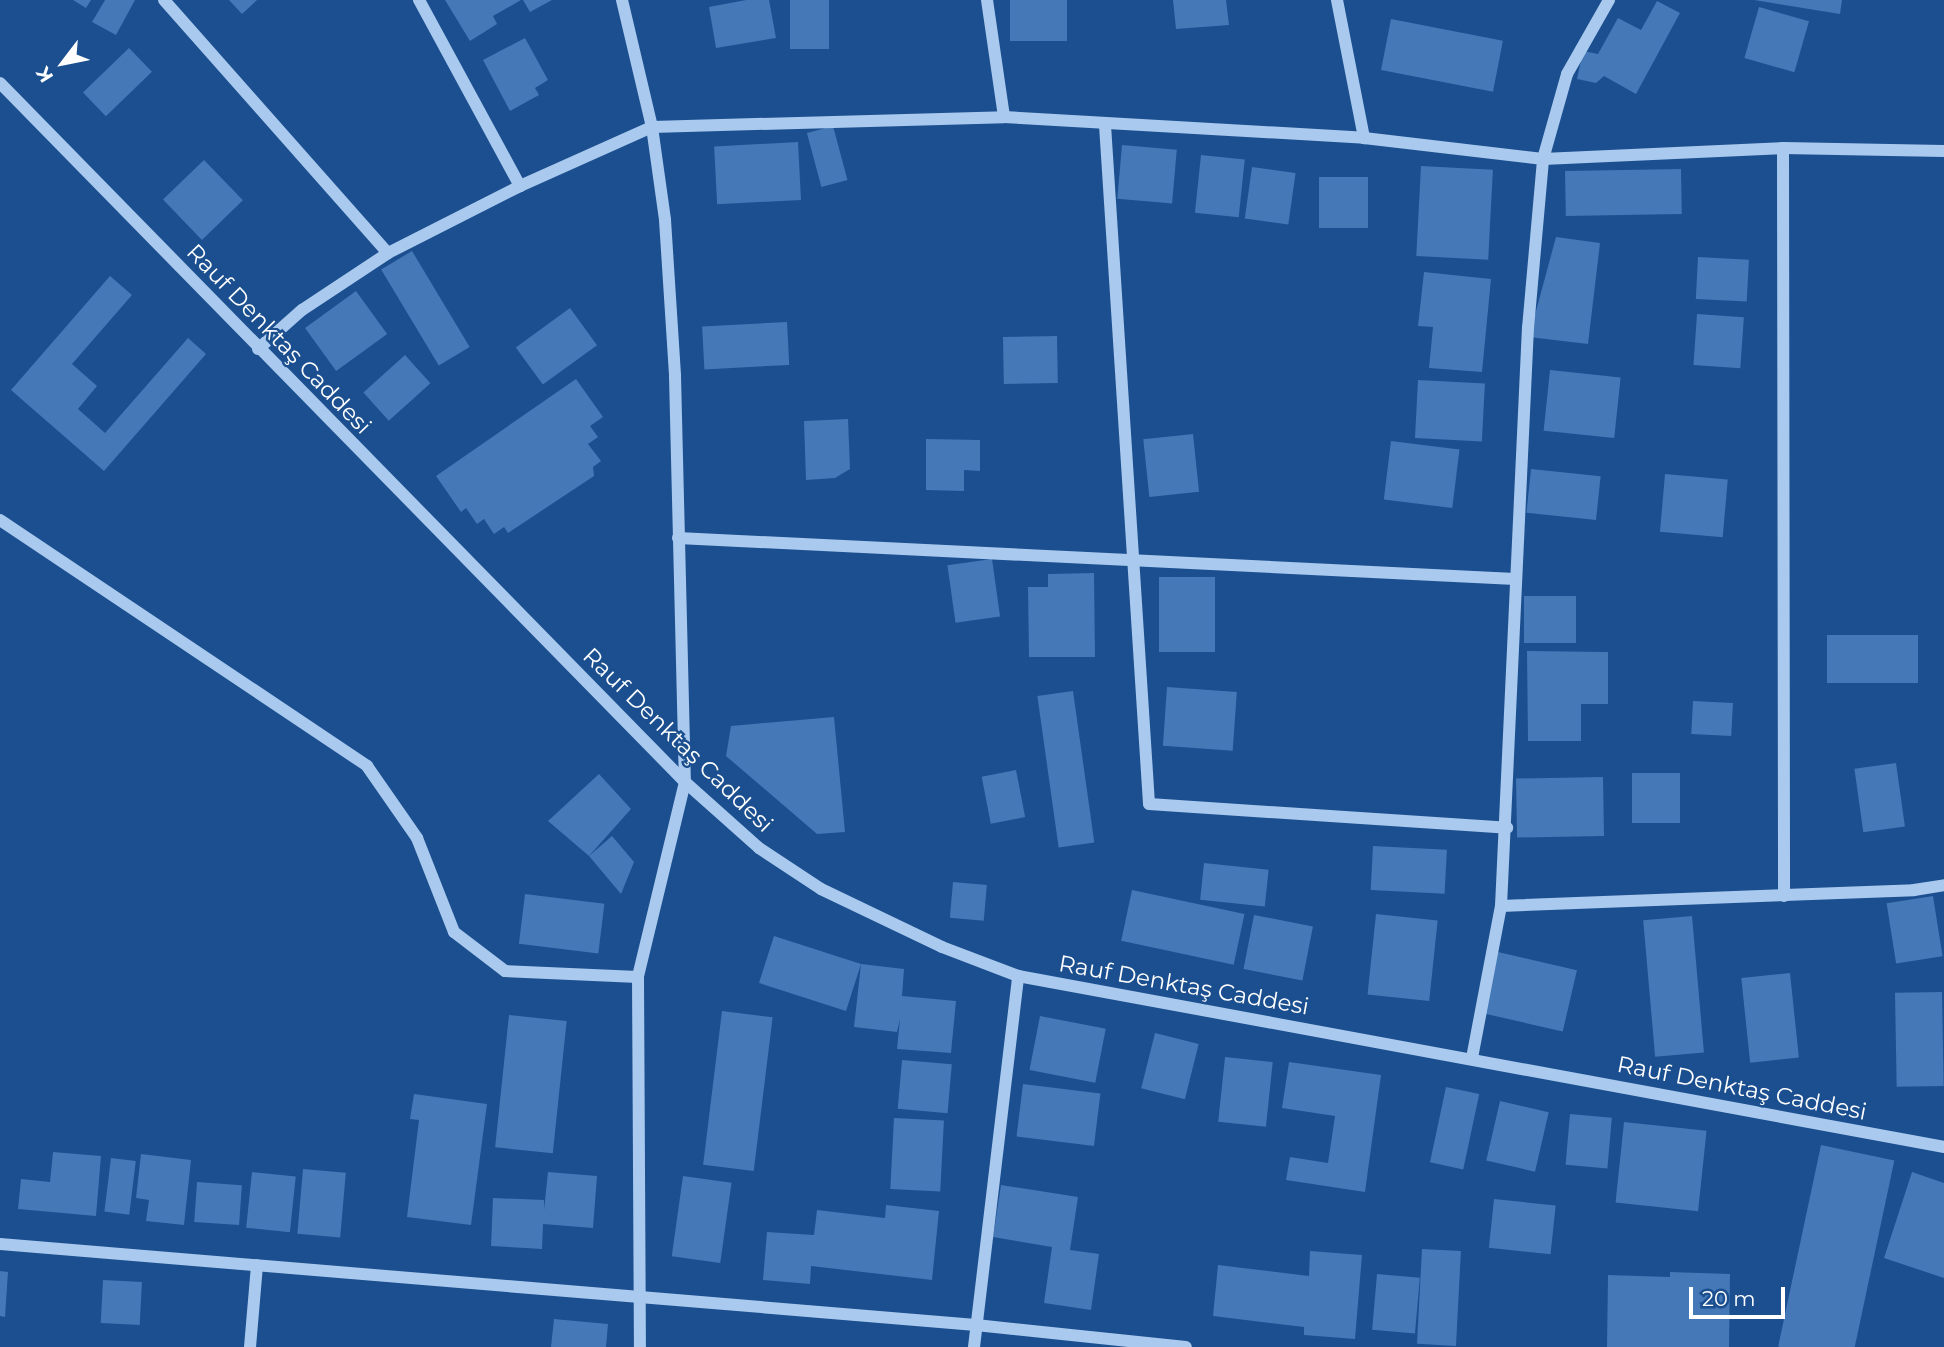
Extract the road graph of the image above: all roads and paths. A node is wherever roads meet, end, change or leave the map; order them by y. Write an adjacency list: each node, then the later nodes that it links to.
1 (164, 0): 16 (street)
2 (419, 0): 15 (street)
3 (622, 0): 10 (street)
4 (987, 0): 8 (street)
5 (1337, 0): 11 (street)
6 (1609, 0): 14 (street)
7 (0, 83): 17 (street, Rauf Denktaş Caddesi)
8 (1004, 117): 9 (street); 10 (street)
9 (1105, 125): 11 (street); 20 (street)
10 (652, 127): 15 (street); 19 (street)
11 (1364, 138): 14 (street)
12 (1783, 148): 13 (street); 14 (street); 25 (street)
13 (1944, 151)
14 (1543, 159): 21 (street)
15 (520, 186): 16 (street)
16 (388, 253): 17 (street)
17 (258, 349): 22 (street, Rauf Denktaş Caddesi)
18 (0, 520): 28 (street)
19 (678, 538): 20 (street); 22 (street)
20 (1133, 557): 21 (street); 23 (street)
21 (1515, 579): 23 (street)
22 (685, 782): 27 (street, Rauf Denktaş Caddesi); 28 (street)
23 (1507, 828): 26 (street)
24 (1944, 885): 25 (street)
25 (1784, 896): 26 (street)
26 (1501, 906): 29 (street)
27 (1018, 976): 29 (street, Rauf Denktaş Caddesi); 34 (street)
28 (638, 977): 33 (street)
29 (1472, 1058): 30 (street, Rauf Denktaş Caddesi)
30 (1944, 1147)
31 (0, 1244): 32 (street)
32 (257, 1265): 33 (street); 35 (street)
33 (643, 1297): 34 (street); 36 (street)
34 (976, 1325): 37 (street); 38 (street)
35 (250, 1347)
36 (640, 1347)
37 (974, 1347)
38 (1186, 1347)

